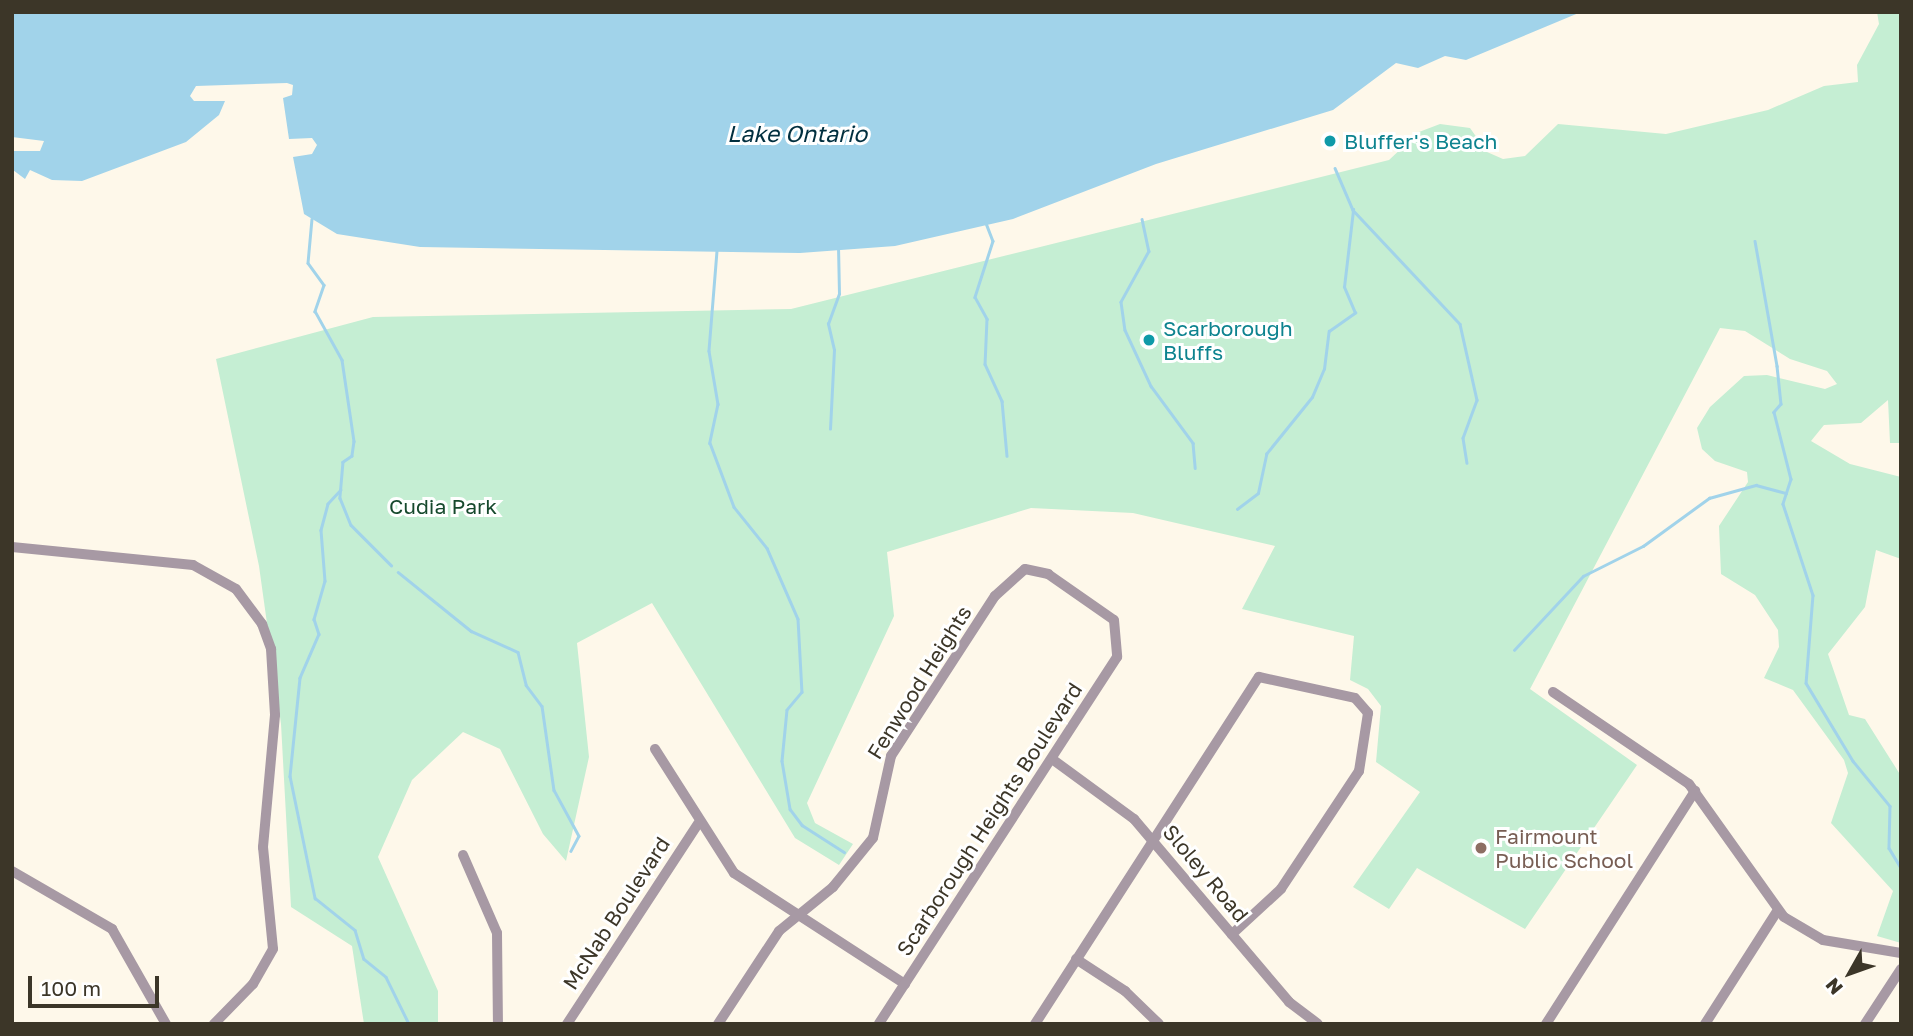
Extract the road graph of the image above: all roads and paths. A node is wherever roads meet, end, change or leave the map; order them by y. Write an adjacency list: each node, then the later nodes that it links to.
1 (12, 547): 19 (street)
2 (1025, 569): 5 (street, Scarborough Heights Boulevard); 12 (street, Fenwood Heights)
3 (1553, 692): 6 (street)
4 (654, 749): 7 (street)
5 (1052, 759): 8 (street, Sloley Road); 17 (street, Scarborough Heights Boulevard)
6 (1695, 791): 11 (street); 27 (street)
7 (698, 824): 12 (street); 21 (street, McNab Boulevard)
8 (1153, 841): 13 (street, Sloley Road); 13 (street); 15 (street)
9 (463, 855): 20 (street)
10 (12, 871): 18 (street)
11 (1778, 910): 14 (street); 28 (street)
12 (796, 915): 17 (street); 22 (street, Fenwood Heights)
13 (1233, 934): 26 (street, Sloley Road)
14 (1901, 953)
15 (1076, 959): 24 (street); 25 (street)
16 (1901, 969): 29 (street)
17 (905, 984): 23 (street, Scarborough Heights Boulevard)
18 (166, 1024)
19 (214, 1024)
20 (498, 1024)
21 (567, 1024)
22 (718, 1024)
23 (879, 1024)
24 (1035, 1024)
25 (1159, 1024)
26 (1318, 1024)
27 (1546, 1024)
28 (1705, 1024)
29 (1865, 1024)

